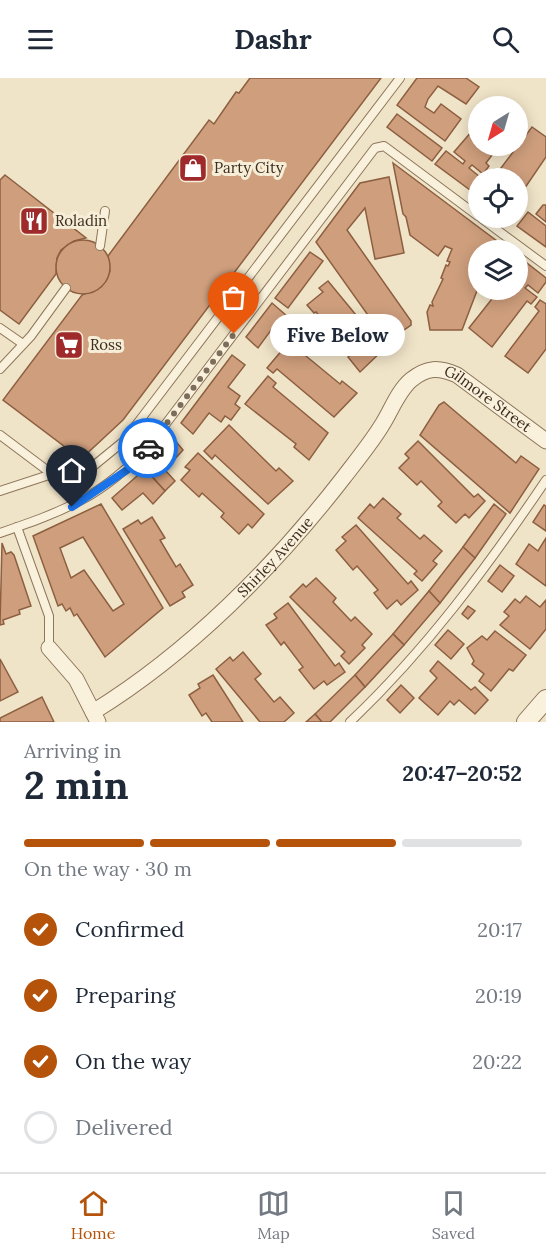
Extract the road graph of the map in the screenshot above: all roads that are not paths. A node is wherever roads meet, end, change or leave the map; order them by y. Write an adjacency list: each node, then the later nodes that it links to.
1 (400, 78): 14 (lane)
2 (468, 208): 17 (lane)
3 (105, 210): 5 (lane)
4 (495, 228): 6 (lane)
5 (100, 246)
6 (546, 266)
7 (66, 288): 9 (lane)
8 (0, 328): 9 (lane)
9 (23, 344): 10 (lane)
10 (0, 369)
11 (424, 370): 13 (street, Gilmore Street); 20 (street, Shirley Avenue)
12 (0, 435): 14 (lane)
13 (546, 441)
14 (52, 474): 16 (lane)
15 (546, 480): 21 (lane)
16 (0, 491)
17 (17, 527): 18 (lane); 19 (lane)
18 (0, 533)
19 (49, 648): 20 (street)
20 (95, 717)
21 (350, 722)

